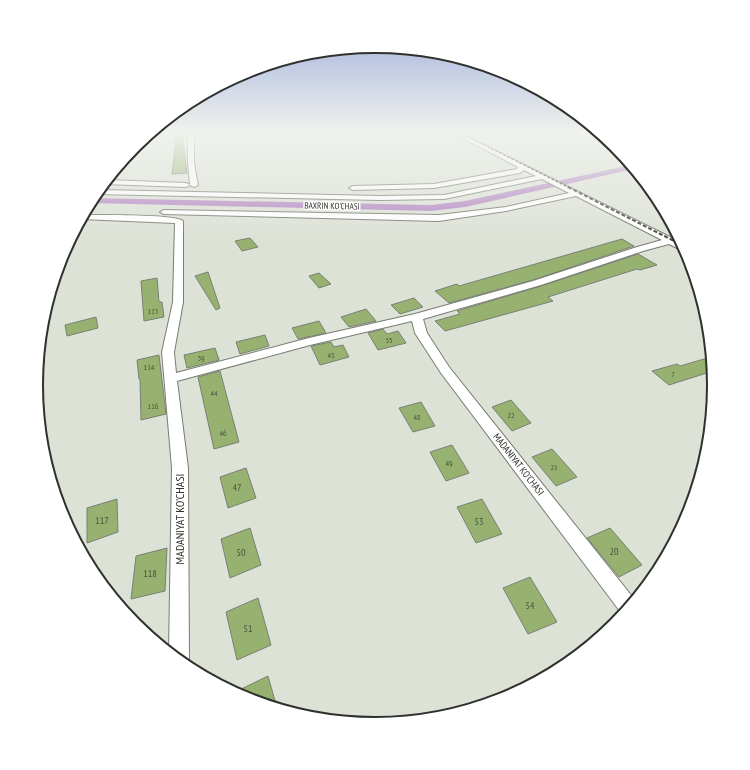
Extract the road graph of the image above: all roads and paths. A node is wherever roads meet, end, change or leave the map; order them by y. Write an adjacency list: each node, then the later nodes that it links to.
1 (521, 167): 6 (street)
2 (193, 168): 5 (street)
3 (523, 168): 4 (street)
4 (543, 178): 7 (street); 8 (street)
5 (113, 182)
6 (344, 188)
7 (105, 192)
8 (576, 194): 9 (street, BAXRIN KO'CHASI); 11 (street)
9 (92, 211)
10 (88, 217): 14 (street, MADANIYAT KO'CHASI)
11 (670, 241): 12 (street); 13 (street)
12 (676, 244)
13 (417, 317): 14 (street); 15 (street, MADANIYAT KO'CHASI)
14 (170, 379): 16 (street, MADANIYAT KO'CHASI)
15 (626, 603)
16 (179, 652)

